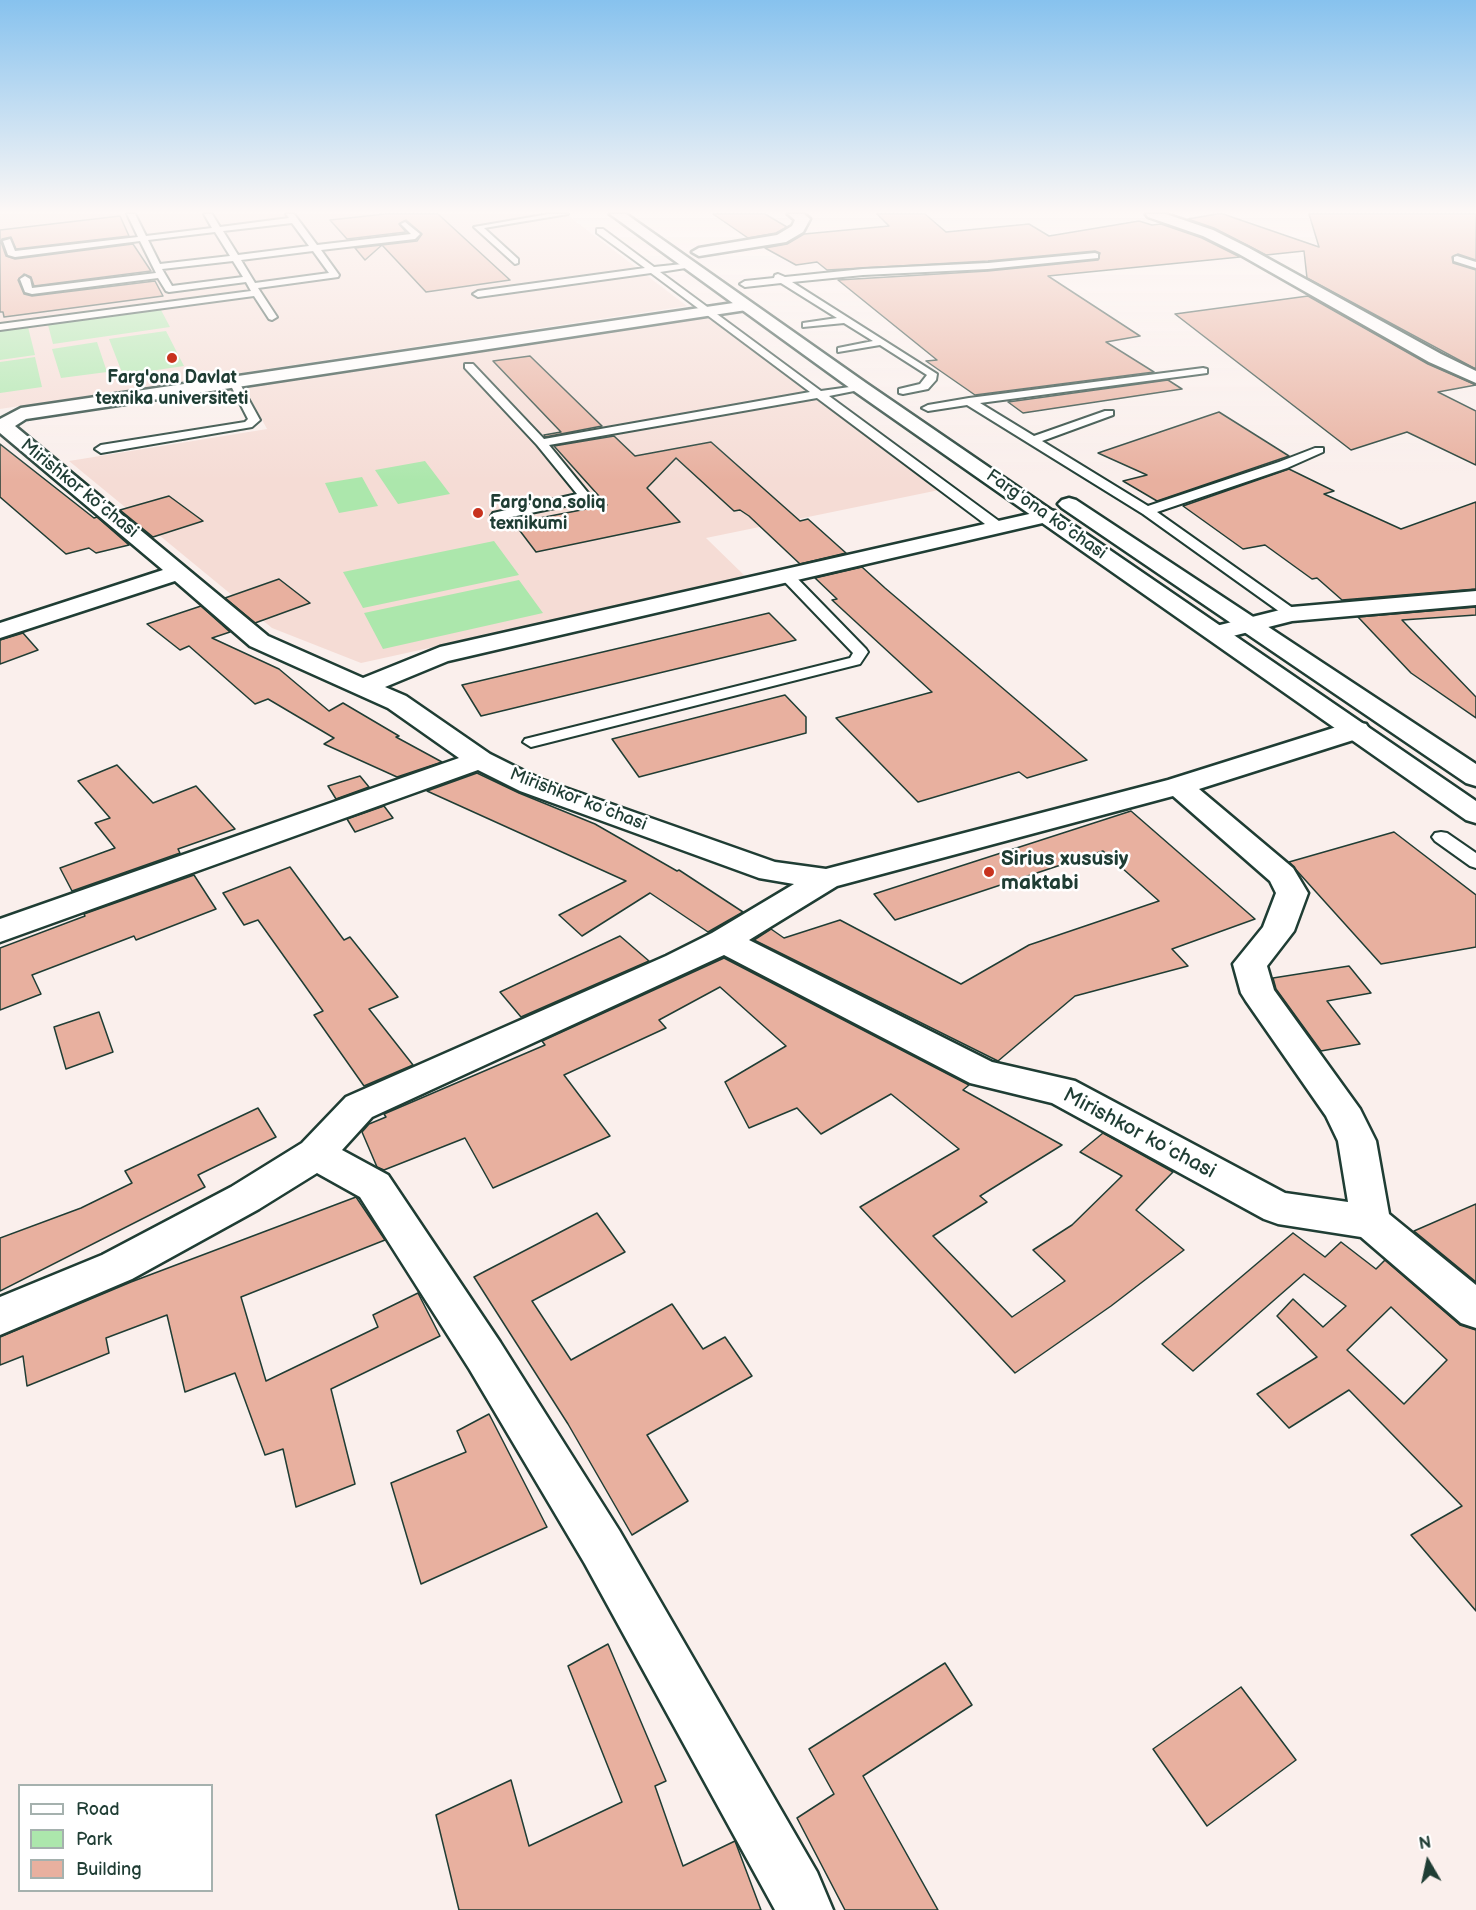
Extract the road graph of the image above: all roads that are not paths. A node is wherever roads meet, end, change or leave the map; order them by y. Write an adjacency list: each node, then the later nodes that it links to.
1 (180, 303): 8 (lane)
2 (263, 303): 10 (lane)
3 (699, 303): 9 (lane)
4 (728, 303): 9 (street, Mirishkor koʻchasi)
5 (759, 303): 13 (street, Fargʻona koʻchasi)
6 (819, 303): 11 (lane)
7 (1339, 303): 18 (street)
8 (176, 304): 12 (lane)
9 (710, 311): 20 (street, Mirishkor koʻchasi); 21 (lane)
10 (272, 317)
11 (846, 320): 13 (lane); 14 (lane)
12 (0, 327)
13 (807, 332): 15 (street, Fargʻona koʻchasi); 19 (street, Fargʻona koʻchasi)
14 (882, 342): 15 (lane); 19 (lane)
15 (842, 350): 19 (street, Fargʻona koʻchasi)
16 (469, 366): 27 (lane)
17 (1203, 371): 22 (lane)
18 (1476, 378)
19 (879, 381): 21 (lane); 23 (street, Fargʻona koʻchasi); 30 (street, Fargʻona koʻchasi)
20 (234, 382): 28 (lane); 34 (street, Mirishkor koʻchasi)
21 (820, 394): 27 (lane); 33 (lane)
22 (969, 400): 23 (lane); 26 (lane)
23 (928, 408): 25 (street, Fargʻona koʻchasi)
24 (1109, 413): 26 (lane)
25 (947, 421)
26 (1032, 441): 31 (lane)
27 (541, 443): 32 (lane)
28 (102, 449)
29 (1319, 450): 31 (lane)
30 (1051, 505): 33 (street); 38 (street, Fargʻona koʻchasi); 40 (street, Fargʻona koʻchasi)
31 (1147, 511): 37 (lane)
32 (496, 516)
33 (998, 527): 35 (street)
34 (179, 572): 39 (street); 41 (street, Mirishkor koʻchasi)
35 (787, 576): 41 (street); 43 (lane)
36 (1476, 598): 37 (street)
37 (1292, 614): 38 (street)
38 (1249, 625): 40 (street); 45 (street, Fargʻona koʻchasi)
39 (0, 631)
40 (1217, 633): 42 (street, Fargʻona koʻchasi)
41 (363, 687): 44 (street, Mirishkor koʻchasi)
42 (1356, 730): 46 (street); 47 (street, Fargʻona koʻchasi)
43 (531, 742)
44 (480, 760): 50 (street, Mirishkor koʻchasi); 51 (street)
45 (1476, 777)
46 (1178, 786): 50 (street); 54 (street)
47 (1476, 814)
48 (1441, 837): 49 (lane)
49 (1476, 862)
50 (826, 879): 52 (street)
51 (0, 931)
52 (724, 941): 53 (street); 54 (street, Mirishkor koʻchasi)
53 (316, 1154): 56 (street); 57 (street)
54 (1371, 1222): 55 (street)
55 (1476, 1310)
56 (0, 1316)
57 (804, 1910)

